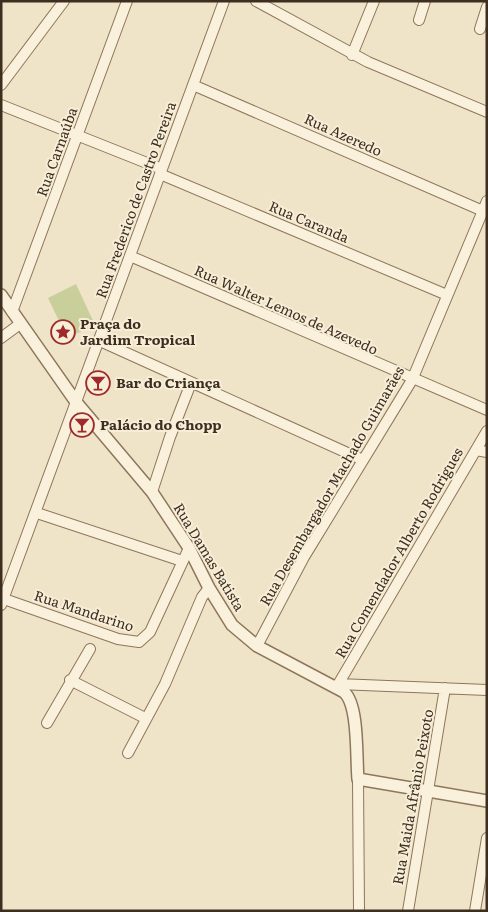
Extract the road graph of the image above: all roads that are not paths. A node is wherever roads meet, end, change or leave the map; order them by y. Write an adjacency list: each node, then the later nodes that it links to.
1 (64, 1): 11 (street)
2 (127, 1): 15 (street, Rua Carnaúba)
3 (224, 1): 12 (street, Rua Frederico de Castro Pereira)
4 (256, 1): 10 (street)
5 (374, 1): 10 (street)
6 (425, 1): 8 (street)
7 (487, 7): 9 (street)
8 (419, 20)
9 (480, 30)
10 (352, 55): 14 (street)
11 (1, 85)
12 (193, 85): 16 (street, Rua Frederico de Castro Pereira); 17 (street, Rua Azeredo)
13 (1, 105): 15 (street, Rua Caranda)
14 (487, 112)
15 (77, 136): 16 (street, Rua Caranda); 21 (street, Rua Carnaúba)
16 (161, 172): 18 (street, Rua Frederico de Castro Pereira); 19 (street, Rua Caranda)
17 (485, 206): 19 (street, Rua Desembargador Machado Guimarães)
18 (130, 256): 24 (street, Rua Frederico de Castro Pereira); 25 (street, Rua Walter Lemos de Azevedo)
19 (447, 295): 25 (street, Rua Desembargador Machado Guimarães)
20 (1, 296): 21 (street, Rua Damas Batista)
21 (12, 312): 22 (street, Rua Damas Batista)
22 (20, 324): 23 (street); 27 (street, Rua Damas Batista)
23 (1, 338)
24 (100, 341): 26 (street); 27 (street, Rua Frederico de Castro Pereira)
25 (412, 380): 28 (street, Rua Walter Lemos de Azevedo); 32 (street, Rua Desembargador Machado Guimarães)
26 (191, 383): 32 (street); 33 (street)
27 (76, 402): 33 (street, Rua Damas Batista); 34 (street, Rua Frederico de Castro Pereira)
28 (487, 410)
29 (487, 431): 30 (street, Rua Comendador Alberto Rodrigues)
30 (476, 450): 31 (street); 42 (street, Rua Comendador Alberto Rodrigues)
31 (487, 452)
32 (363, 460): 39 (street, Rua Desembargador Machado Guimarães)
33 (152, 492): 35 (street, Rua Damas Batista)
34 (37, 513): 36 (street); 38 (street, Rua Frederico de Castro Pereira)
35 (189, 548): 36 (street, Rua Mandarino); 37 (street, Rua Damas Batista)
36 (182, 561): 38 (street, Rua Mandarino)
37 (209, 588): 39 (street, Rua Damas Batista); 45 (street)
38 (3, 597)
39 (257, 646): 42 (street, Rua Damas Batista)
40 (90, 648): 41 (street)
41 (70, 680): 45 (street); 46 (street)
42 (337, 686): 43 (street); 48 (street, Rua Damas Batista)
43 (446, 688): 44 (street); 49 (street, Rua Maida Afrânio Peixoto)
44 (487, 690)
45 (146, 718): 47 (street)
46 (47, 723)
47 (128, 753)
48 (358, 779): 49 (street); 52 (street, Rua Damas Batista)
49 (427, 791): 50 (street); 53 (street, Rua Maida Afrânio Peixoto)
50 (487, 800)
51 (487, 838): 54 (street)
52 (359, 911)
53 (408, 911)
54 (475, 911)

